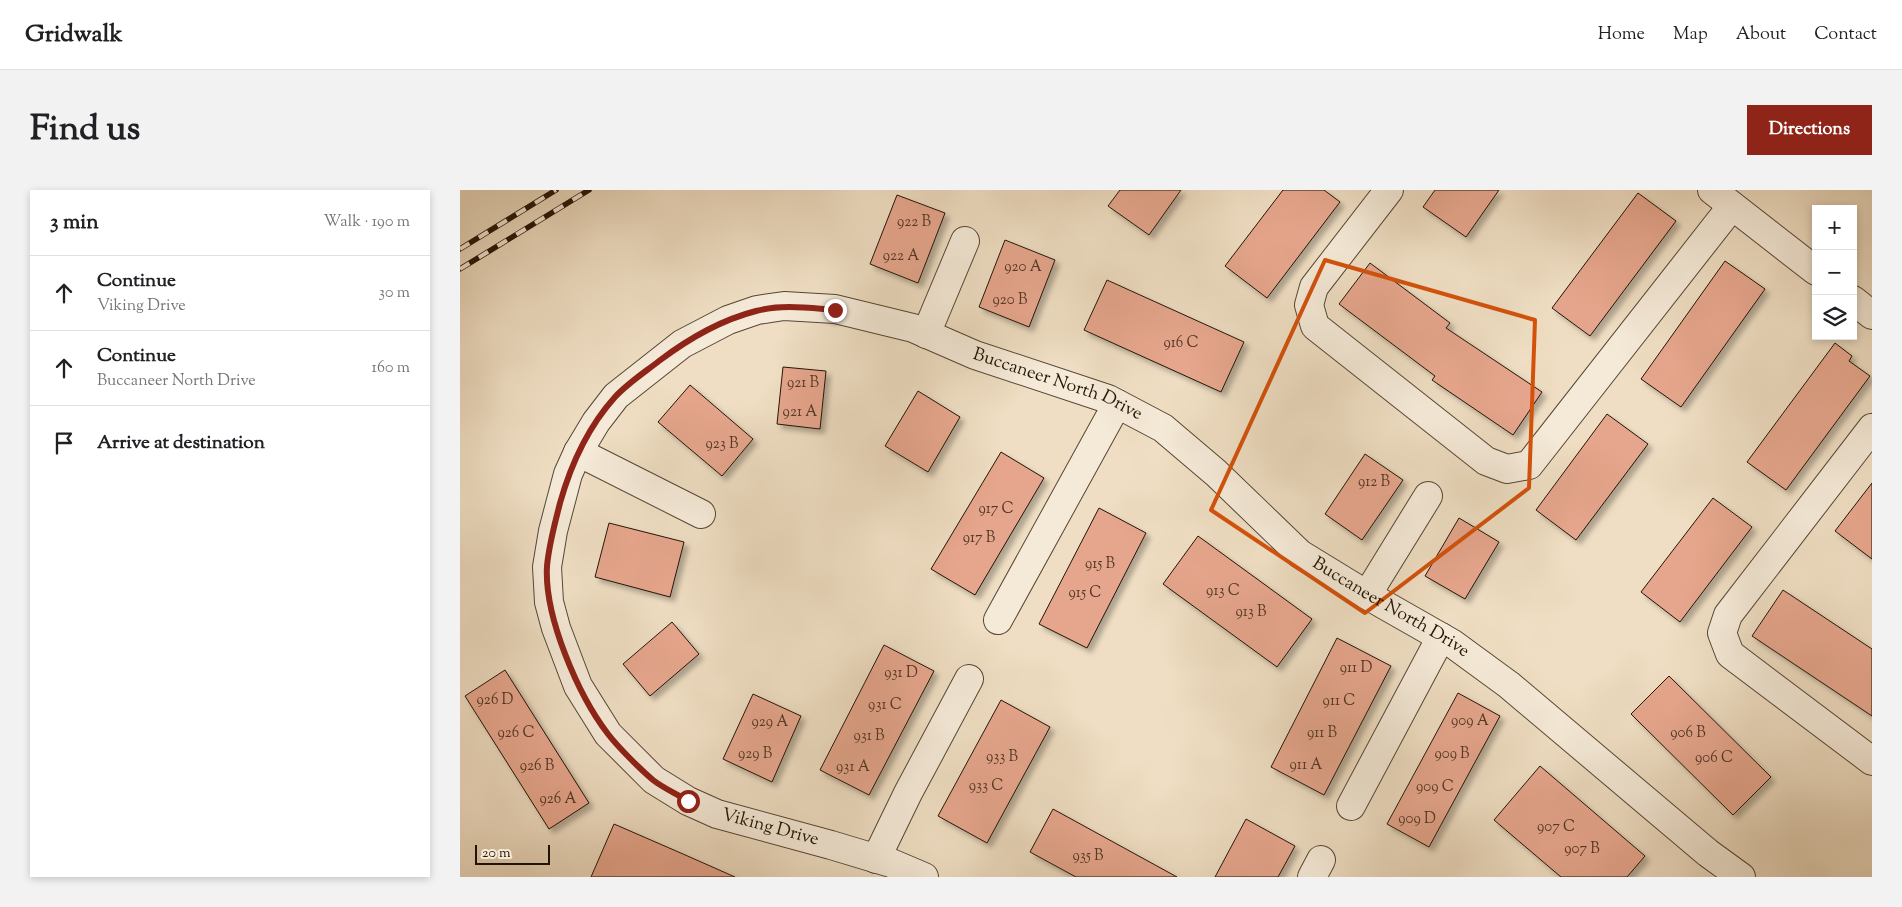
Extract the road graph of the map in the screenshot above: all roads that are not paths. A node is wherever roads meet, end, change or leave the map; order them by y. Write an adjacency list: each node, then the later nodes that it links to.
1 (1389, 190): 2 (street)
2 (1722, 198): 4 (street)
3 (965, 241): 7 (street)
4 (1812, 268)
5 (1857, 303): 6 (street)
6 (1872, 315)
7 (926, 334): 8 (street, Buccaneer North Drive); 10 (street, Buccaneer North Drive)
8 (1117, 404): 13 (street, Buccaneer North Drive); 14 (street)
9 (1872, 428): 18 (street)
10 (578, 452): 12 (street); 17 (street, Buccaneer North Drive)
11 (1428, 496): 13 (street)
12 (701, 514)
13 (1367, 595): 15 (street, Buccaneer North Drive)
14 (998, 620)
15 (1441, 637): 19 (street); 22 (street, Buccaneer North Drive)
16 (969, 679): 20 (street)
17 (608, 734): 20 (street, Viking Drive)
18 (1872, 761)
19 (1351, 806)
20 (876, 859): 21 (street, Viking Drive)
21 (924, 877)
22 (1741, 877)

